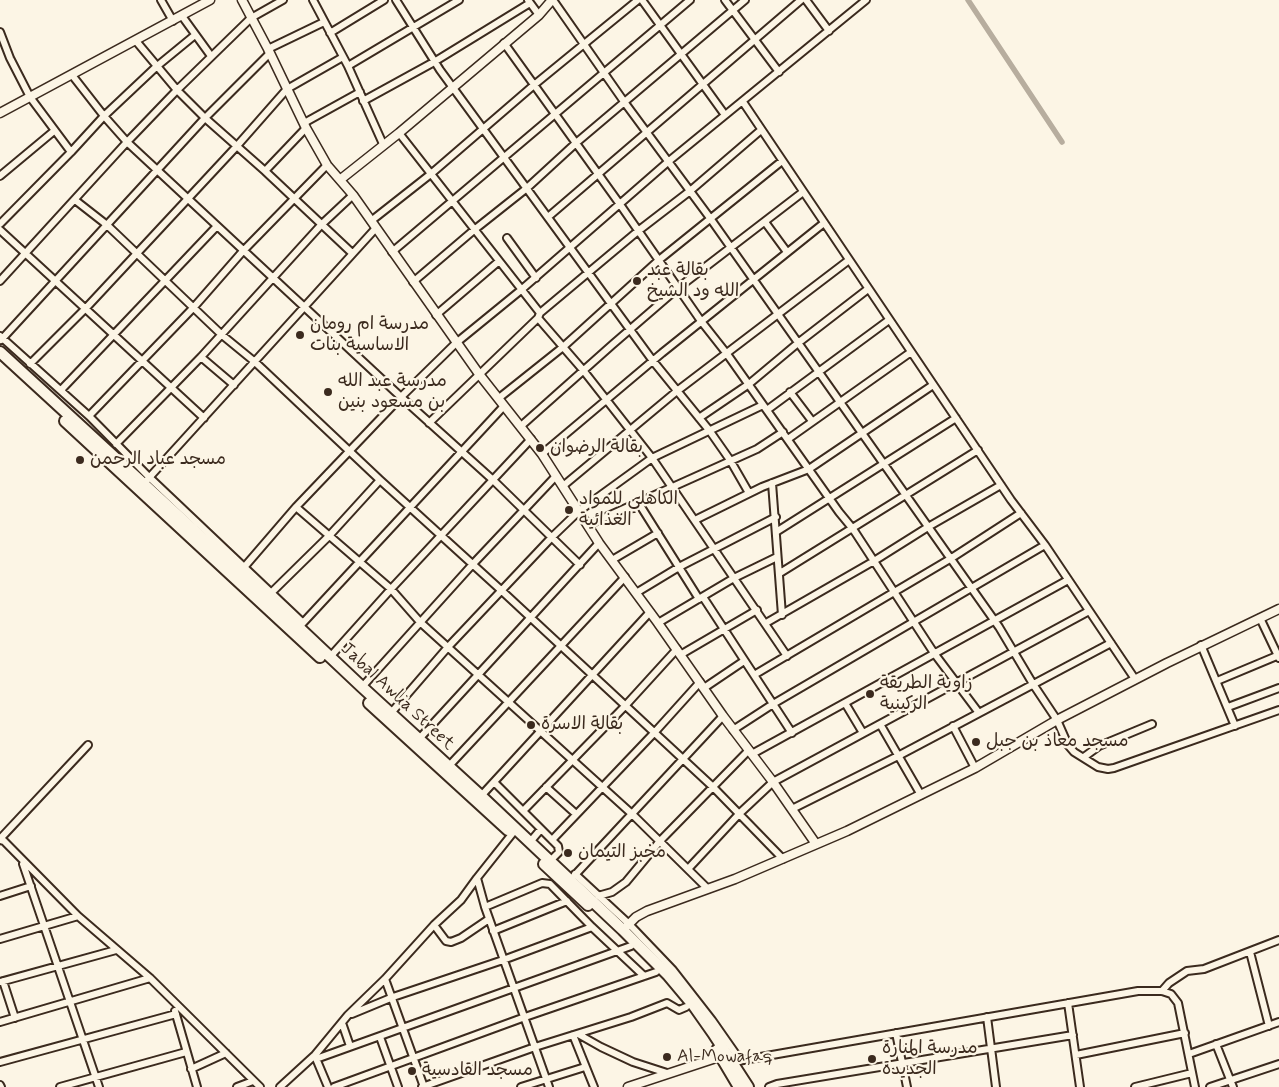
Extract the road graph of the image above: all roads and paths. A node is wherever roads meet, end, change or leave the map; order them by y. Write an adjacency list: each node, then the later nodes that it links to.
1 (161, 0): 23 (street)
2 (210, 0): 21 (street)
3 (282, 0): 22 (street)
4 (314, 0): 24 (street)
5 (384, 0): 29 (street)
6 (396, 0): 26 (street)
7 (459, 0): 26 (street)
8 (553, 0): 20 (street); 34 (street)
9 (638, 0): 34 (street)
10 (642, 0): 25 (street)
11 (690, 0): 25 (street)
12 (725, 0): 19 (street)
13 (745, 0): 19 (street)
14 (801, 0): 31 (street)
15 (806, 0): 27 (street)
16 (866, 0): 27 (street)
17 (244, 1): 22 (street)
18 (529, 1): 20 (street); 39 (street)
19 (733, 10): 31 (street); 36 (street)
20 (538, 15): 33 (street)
21 (182, 16): 23 (street); 30 (street)
22 (252, 18): 35 (street); 37 (street)
23 (173, 21): 32 (street)
24 (324, 22): 29 (street); 35 (street)
25 (660, 25): 36 (street); 42 (street)
26 (412, 28): 39 (street); 40 (street)
27 (829, 31): 43 (street)
28 (0, 32): 51 (street)
29 (330, 33): 38 (street)
30 (195, 35): 37 (street); 41 (street)
31 (754, 39): 43 (street); 45 (street)
32 (136, 41): 41 (street); 44 (street)
33 (504, 43): 46 (street); 47 (street)
34 (584, 43): 42 (street); 46 (street)
35 (269, 51): 48 (street); 59 (street)
36 (682, 54): 45 (street); 54 (street)
37 (211, 56): 49 (street)
38 (343, 57): 40 (street); 48 (street)
39 (434, 62): 47 (street); 52 (street)
40 (348, 66): 50 (street)
41 (156, 67): 49 (street); 58 (street)
42 (604, 72): 54 (street); 56 (street)
43 (779, 72): 53 (street)
44 (72, 75): 51 (street); 58 (street)
45 (703, 83): 57 (street); 64 (street)
46 (534, 84): 56 (street); 61 (street)
47 (452, 86): 61 (street); 65 (street)
48 (287, 89): 60 (street); 69 (street)
49 (176, 90): 59 (street); 66 (street)
50 (360, 92): 52 (street); 60 (street)
51 (30, 97): 55 (street); 63 (street)
52 (363, 101): 68 (street)
53 (743, 102): 57 (street); 62 (street)
54 (625, 103): 64 (street); 67 (street)
55 (0, 113)
56 (554, 114): 67 (street); 71 (street)
57 (725, 115): 72 (street)
58 (104, 116): 66 (street); 70 (street)
59 (205, 118): 69 (street); 75 (street)
60 (305, 126): 74 (street); 76 (street)
61 (483, 128): 71 (street); 77 (street)
62 (761, 130): 73 (street); 82 (street)
63 (54, 131): 70 (street); 79 (street)
64 (647, 131): 72 (street); 78 (street)
65 (399, 132): 68 (street); 77 (street)
66 (127, 142): 75 (street); 87 (street)
67 (576, 143): 78 (street); 81 (street)
68 (383, 144): 80 (street)
69 (236, 147): 76 (street); 85 (street)
70 (71, 152): 94 (street)
71 (504, 158): 81 (street); 88 (street)
72 (669, 161): 82 (street); 89 (street)
73 (782, 161): 83 (street); 91 (street)
74 (327, 164): 80 (street); 86 (street)
75 (159, 170): 85 (street); 96 (street)
76 (265, 171): 86 (street)
77 (432, 173): 88 (street); 95 (street)
78 (598, 174): 89 (street); 90 (street)
79 (0, 176)
80 (341, 179): 84 (street)
81 (527, 188): 90 (street); 100 (street)
82 (690, 191): 91 (street); 101 (street)
83 (803, 192): 92 (street); 93 (street)
84 (353, 195): 95 (street); 97 (street)
85 (188, 198): 98 (street); 106 (street)
86 (294, 199): 97 (street); 105 (street)
87 (75, 200): 96 (street); 110 (street)
88 (453, 202): 100 (street); 107 (street)
89 (619, 203): 101 (street); 103 (street)
90 (548, 217): 103 (street)
91 (710, 218): 104 (street); 111 (street)
92 (765, 222): 104 (street); 108 (street)
93 (824, 223): 108 (street); 112 (street)
94 (0, 224)
95 (374, 224): 107 (street); 109 (street)
96 (107, 225): 106 (street); 119 (street)
97 (321, 225): 109 (street); 115 (street)
98 (217, 226): 105 (street); 117 (street)
99 (0, 230): 110 (street)
100 (474, 230): 113 (street); 121 (street)
101 (638, 231): 111 (street); 114 (street)
102 (506, 238): 116 (street)
103 (569, 248): 114 (street); 116 (street)
104 (731, 249): 118 (street); 122 (street)
105 (243, 251): 115 (street); 126 (street)
106 (136, 252): 117 (street); 128 (street)
107 (392, 252): 121 (street)
108 (787, 252): 118 (street)
109 (352, 253): 127 (street)
110 (26, 254): 119 (street); 120 (street)
111 (659, 260): 122 (street); 125 (street)
112 (848, 260): 123 (street); 129 (street)
113 (498, 262): 124 (street); 130 (street)
114 (588, 273): 125 (street); 131 (street)
115 (273, 277): 127 (street); 136 (street)
116 (536, 278): 124 (street)
117 (165, 279): 126 (street); 135 (street)
118 (753, 279): 129 (street); 133 (street)
119 (56, 281): 128 (street); 137 (street)
120 (0, 282)
121 (414, 282): 130 (street)
122 (678, 288): 133 (street); 134 (street)
123 (868, 289): 132 (street); 139 (street)
124 (521, 290): 131 (street); 138 (street)
125 (610, 303): 134 (street); 140 (street)
126 (194, 307): 136 (street); 146 (street)
127 (305, 307): 148 (street); 160 (street)
128 (86, 308): 135 (street); 149 (street)
129 (778, 313): 139 (street); 143 (street)
130 (436, 315): 138 (street)
131 (539, 316): 140 (street); 152 (street)
132 (889, 320): 142 (street); 151 (street)
133 (701, 321): 143 (street); 147 (street)
134 (630, 329): 147 (street); 150 (street)
135 (114, 335): 146 (street); 157 (street)
136 (222, 335): 144 (street); 148 (street)
137 (1, 338): 149 (street)
138 (456, 343): 152 (street); 160 (street)
139 (798, 343): 151 (street); 153 (street)
140 (562, 347): 150 (street); 161 (street)
141 (0, 352): 191 (main road, Jabal Awlia Street)
142 (911, 352): 155 (street); 163 (street)
143 (728, 354): 153 (street); 158 (street)
144 (202, 357): 154 (street); 156 (street)
145 (0, 361): 314 (main road, Jabal Awlia Street)
146 (144, 361): 156 (street); 166 (street)
147 (653, 361): 158 (street); 162 (street)
148 (255, 362): 154 (street); 182 (street)
149 (30, 364): 157 (street)
150 (583, 370): 162 (street); 172 (street)
151 (818, 371): 159 (street); 163 (street)
152 (479, 374): 161 (street); 171 (street)
153 (749, 384): 165 (street); 168 (street)
154 (234, 385): 167 (street)
155 (933, 385): 169 (street); 176 (street)
156 (172, 388): 167 (street); 179 (street)
157 (61, 390): 166 (street)
158 (677, 391): 168 (street); 173 (street)
159 (790, 392): 165 (street); 170 (street)
160 (401, 397): 171 (street); 182 (street)
161 (499, 398): 164 (street)
162 (606, 400): 173 (street); 183 (street)
163 (840, 401): 170 (street); 176 (street)
164 (504, 406): 172 (street); 180 (street)
165 (765, 407): 174 (street); 175 (street)
166 (89, 416): 179 (street)
167 (204, 418): 191 (street)
168 (699, 418): 174 (street)
169 (956, 418): 181 (street); 186 (street)
170 (812, 421): 178 (street)
171 (429, 423): 180 (street)
172 (521, 426): 177 (street)
173 (630, 430): 184 (street); 194 (street)
174 (709, 430): 184 (street); 185 (street)
175 (783, 432): 178 (street); 185 (street)
176 (862, 433): 186 (street); 187 (street)
177 (531, 439): 183 (street); 190 (street)
178 (788, 439): 187 (street)
179 (116, 444): 191 (street)
180 (461, 450): 190 (street); 200 (street)
181 (978, 450): 193 (street); 197 (street)
182 (349, 451): 189 (street); 201 (street)
183 (542, 454): 188 (street)
184 (652, 458): 195 (street); 203 (street)
185 (730, 460): 195 (street); 196 (street)
186 (884, 464): 197 (street); 198 (street)
187 (809, 469): 192 (street); 198 (street)
188 (556, 476): 194 (street); 202 (street)
189 (380, 480): 200 (street); 213 (street)
190 (493, 480): 202 (street); 212 (street)
191 (146, 481): 226 (main road, Jabal Awlia Street)
192 (772, 483): 196 (street); 205 (street)
193 (1001, 485): 204 (street); 208 (street)
194 (563, 486): 203 (street)
195 (672, 486): 199 (street); 206 (street)
196 (749, 493): 206 (street)
197 (906, 495): 208 (street); 209 (street)
198 (830, 498): 209 (street); 210 (street)
199 (638, 502): 207 (street); 211 (street)
200 (409, 506): 212 (street); 220 (street)
201 (296, 507): 213 (street); 226 (street)
202 (525, 510): 214 (street); 223 (street)
203 (579, 511): 207 (street); 214 (street)
204 (1021, 514): 216 (street); 219 (street)
205 (776, 517): 210 (street); 217 (street)
206 (695, 520): 217 (street)
207 (588, 526): 215 (street)
208 (928, 527): 219 (street); 222 (street)
209 (853, 528): 222 (street); 227 (street)
210 (776, 532): 218 (street)
211 (658, 533): 221 (street); 225 (street)
212 (441, 535): 223 (street); 231 (street)
213 (329, 536): 220 (street); 235 (street)
214 (552, 537): 224 (street); 233 (street)
215 (599, 543): 221 (street); 224 (street)
216 (1045, 545): 230 (street); 232 (street)
217 (715, 548): 225 (street); 229 (street)
218 (777, 557): 227 (street); 229 (street)
219 (950, 559): 232 (street); 234 (street)
220 (359, 560): 231 (street); 250 (street)
221 (612, 560): 228 (street)
222 (874, 561): 234 (street); 242 (street)
223 (472, 565): 233 (street); 247 (street)
224 (580, 565): 243 (street)
225 (680, 567): 236 (street); 237 (street)
226 (242, 570): 235 (street); 250 (main road, Jabal Awlia Street)
227 (780, 573): 242 (street)
228 (625, 578): 236 (street); 254 (street)
229 (734, 578): 237 (street); 239 (street)
230 (1068, 580): 240 (street); 246 (street)
231 (391, 589): 247 (street); 260 (street)
232 (971, 590): 245 (street); 246 (street)
233 (502, 591): 243 (street); 255 (street)
234 (894, 591): 245 (street); 259 (street)
235 (271, 593): 250 (street)
236 (636, 594): 241 (street)
237 (701, 598): 248 (street); 251 (street)
238 (1279, 609): 244 (street)
239 (757, 610): 249 (street); 251 (street)
240 (1089, 611): 252 (street); 258 (street)
241 (650, 612): 248 (street); 264 (street)
242 (782, 615): 249 (street)
243 (531, 618): 254 (street); 263 (street)
244 (1260, 618): 253 (street); 261 (street)
245 (914, 621): 257 (street); 275 (street)
246 (993, 621): 257 (street); 258 (street)
247 (420, 622): 255 (street); 271 (street)
248 (658, 623): 256 (street)
249 (766, 623): 259 (street)
250 (300, 625): 260 (main road, Jabal Awlia Street)
251 (724, 629): 256 (street); 262 (street)
252 (1111, 644): 266 (street); 269 (street)
253 (1201, 645): 266 (street); 267 (street)
254 (561, 646): 264 (street); 273 (street)
255 (448, 647): 263 (street); 279 (street)
256 (678, 652): 270 (street); 276 (street)
257 (934, 653): 268 (street); 274 (street)
258 (1014, 653): 268 (street); 269 (street)
259 (787, 656): 265 (street)
260 (330, 657): 271 (main road, Jabal Awlia Street)
261 (1279, 657): 267 (street)
262 (744, 661): 265 (street); 270 (street)
263 (478, 675): 273 (street); 292 (street)
264 (592, 675): 276 (street); 287 (street)
265 (754, 675): 275 (street)
266 (1135, 679): 282 (street)
267 (1217, 681): 277 (street)
268 (958, 682): 280 (street); 283 (street)
269 (1033, 684): 280 (street); 282 (street)
270 (702, 685): 281 (street); 290 (street)
271 (362, 688): 279 (main road, Jabal Awlia Street)
272 (1279, 688): 277 (street)
273 (508, 701): 287 (street); 299 (street)
274 (845, 703): 289 (street); 291 (street)
275 (773, 704): 288 (street); 289 (street)
276 (625, 706): 290 (street); 297 (street)
277 (1228, 707): 286 (street)
278 (1279, 710): 286 (street)
279 (391, 713): 292 (main road, Jabal Awlia Street)
280 (980, 713): 285 (street)
281 (723, 716): 288 (street); 298 (street)
282 (1057, 720): 296 (street); 300 (street)
283 (880, 724): 291 (street); 295 (street)
284 (1152, 724): 296 (street)
285 (953, 726): 295 (street); 300 (street)
286 (1235, 726): 296 (street)
287 (541, 730): 297 (street); 301 (street)
288 (733, 730): 294 (street)
289 (792, 732): 294 (street)
290 (654, 733): 298 (street); 304 (street)
291 (863, 733): 302 (street)
292 (419, 739): 299 (main road, Jabal Awlia Street)
293 (88, 745): 315 (street)
294 (751, 752): 302 (street); 305 (street)
295 (898, 756): 306 (street); 308 (street)
296 (1084, 757)
297 (573, 760): 303 (street); 304 (street)
298 (683, 760): 305 (street); 312 (street)
299 (448, 767): 307 (main road, Jabal Awlia Street)
300 (975, 768): 306 (street)
301 (494, 782): 307 (street); 309 (street)
302 (773, 782): 308 (street); 310 (street)
303 (546, 787): 309 (street); 311 (street)
304 (602, 787): 311 (street); 312 (street)
305 (713, 787): 310 (street); 317 (street)
306 (921, 795): 319 (street)
307 (481, 796): 318 (main road, Jabal Awlia Street)
308 (792, 809): 319 (street)
309 (523, 811): 313 (street)
310 (740, 813): 320 (street); 323 (street)
311 (576, 814): 316 (street)
312 (632, 814): 317 (street); 324 (street)
313 (541, 829): 316 (street); 318 (street)
314 (512, 834): 325 (street); 341 (main road, Jabal Awlia Street)
315 (0, 839): 321 (street)
316 (552, 840): 322 (street)
317 (660, 841): 323 (street); 329 (street)
318 (530, 842): 322 (main road, Jabal Awlia Street)
319 (816, 844): 320 (street)
320 (783, 859): 327 (street)
321 (22, 860): 326 (street); 332 (street)
322 (550, 861): 324 (main road, Jabal Awlia Street)
323 (688, 869): 327 (street)
324 (573, 877): 329 (street); 337 (main road, Jabal Awlia Street)
325 (477, 878): 331 (street); 334 (street)
326 (31, 886): 328 (street); 335 (street)
327 (708, 889): 337 (street)
328 (0, 896)
329 (598, 896): 337 (street)
330 (567, 901): 331 (street); 336 (street); 338 (street)
331 (485, 907): 333 (street)
332 (78, 916): 335 (street); 342 (street)
333 (489, 919): 334 (street); 338 (street)
334 (434, 925): 350 (street)
335 (45, 926): 339 (street); 346 (street)
336 (592, 927): 343 (street); 345 (street)
337 (626, 927): 385 (main road, Jabal Awlia Street); 385 (street)
338 (493, 931): 345 (street)
339 (0, 938)
340 (1279, 940): 344 (street)
341 (630, 946): 343 (street); 347 (main road, Jabal Awlia Street)
342 (116, 950): 346 (street); 349 (street)
343 (617, 950): 348 (street); 352 (street)
344 (1250, 952): 353 (street); 367 (street)
345 (503, 960): 352 (street); 354 (street)
346 (58, 965): 351 (street); 356 (street)
347 (656, 972): 348 (street); 358 (main road, Jabal Awlia Street)
348 (644, 976): 361 (street)
349 (150, 978): 355 (street); 356 (street)
350 (385, 979): 354 (street); 360 (street)
351 (2, 982): 363 (street)
352 (514, 989): 361 (street); 368 (street)
353 (1162, 991): 357 (street); 370 (street)
354 (393, 997): 360 (street); 368 (street)
355 (172, 1000): 359 (street); 380 (street)
356 (70, 1003): 363 (street); 374 (street)
357 (1068, 1003): 362 (street); 372 (street)
358 (686, 1008): 371 (street); 385 (main road, Jabal Awlia Street)
359 (176, 1014): 374 (street); 379 (street)
360 (348, 1015): 366 (street)
361 (525, 1017): 377 (street); 384 (street)
362 (987, 1017): 369 (street); 378 (street)
363 (15, 1018): 364 (street)
364 (0, 1022)
365 (1279, 1022): 367 (street)
366 (342, 1023): 376 (street); 383 (street)
367 (1269, 1026): 375 (street)
368 (404, 1028): 373 (street); 384 (street)
369 (896, 1033): 385 (street); 387 (street)
370 (1185, 1033): 381 (street); 382 (street)
371 (576, 1034): 377 (street); 390 (street); 392 (street)
372 (1073, 1034): 378 (street); 382 (street)
373 (380, 1037): 376 (street); 389 (street)
374 (83, 1040): 386 (street); 394 (street)
375 (1216, 1044): 381 (street); 397 (street)
376 (350, 1046): 383 (street)
377 (536, 1047): 395 (street); 406 (street)
378 (990, 1048): 387 (street); 415 (street)
379 (186, 1052): 391 (street); 394 (street)
380 (226, 1053): 391 (street); 396 (street)
381 (1189, 1054): 393 (street)
382 (1076, 1055): 416 (street)
383 (316, 1057): 403 (street); 404 (street)
384 (414, 1058): 389 (street); 406 (street)
385 (730, 1058): 392 (street); 411 (main road, Jabal Awlia Street); 412 (main road, Jabal Awlia Street)
386 (0, 1062)
387 (902, 1064): 413 (street); 414 (street)
388 (1279, 1064): 397 (street)
389 (391, 1066): 404 (street); 405 (street)
390 (585, 1067): 395 (street); 409 (street)
391 (191, 1069): 400 (street)
392 (667, 1073): 410 (street)
393 (1192, 1073): 417 (street); 418 (street)
394 (96, 1077): 398 (street); 399 (street)
395 (546, 1078): 407 (street); 408 (street)
396 (253, 1081): 401 (street); 402 (street)
397 (1232, 1084): 419 (street)
398 (60, 1087)
399 (99, 1087)
400 (197, 1087)
401 (237, 1087)
402 (260, 1087)
403 (281, 1087)
404 (327, 1087)
405 (398, 1087)
406 (423, 1087)
407 (521, 1087)
408 (549, 1087)
409 (594, 1087)
410 (628, 1087)
411 (740, 1087)
412 (748, 1087)
413 (769, 1087)
414 (907, 1087)
415 (996, 1087)
416 (1080, 1087)
417 (1135, 1087)
418 (1195, 1087)
419 (1210, 1087)

